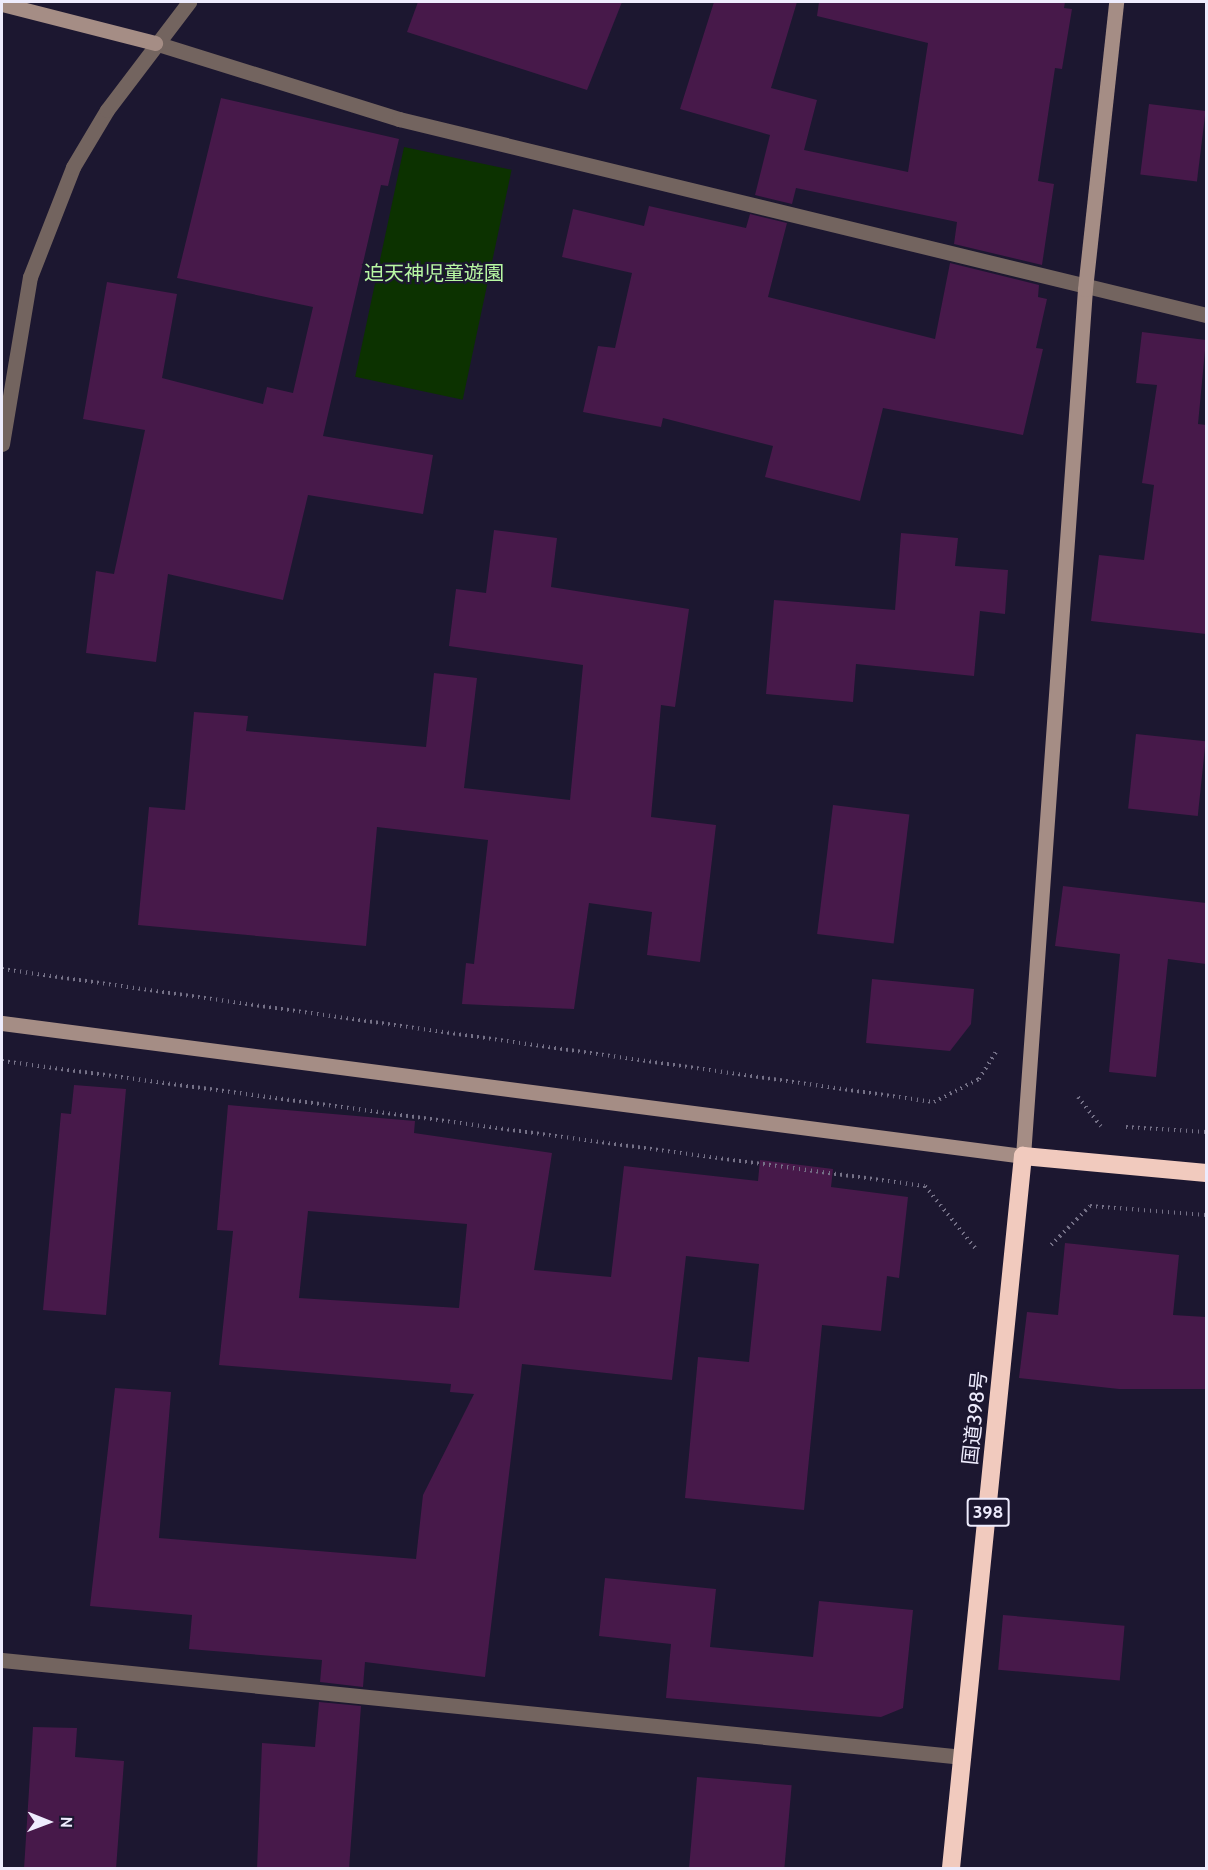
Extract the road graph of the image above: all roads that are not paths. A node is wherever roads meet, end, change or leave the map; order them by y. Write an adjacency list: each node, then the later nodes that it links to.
1 (189, 2): 4 (street)
2 (1116, 2): 5 (street)
3 (2, 4): 4 (street)
4 (155, 43): 5 (street); 7 (street)
5 (1084, 289): 6 (street); 9 (street)
6 (1206, 315)
7 (2, 444)
8 (2, 1023): 9 (street)
9 (1023, 1156): 10 (highway); 12 (highway, 国道398号 / 398)
10 (1206, 1173)
11 (2, 1660): 12 (street)
12 (963, 1757): 13 (highway, 国道398号 / 398)
13 (951, 1869)

